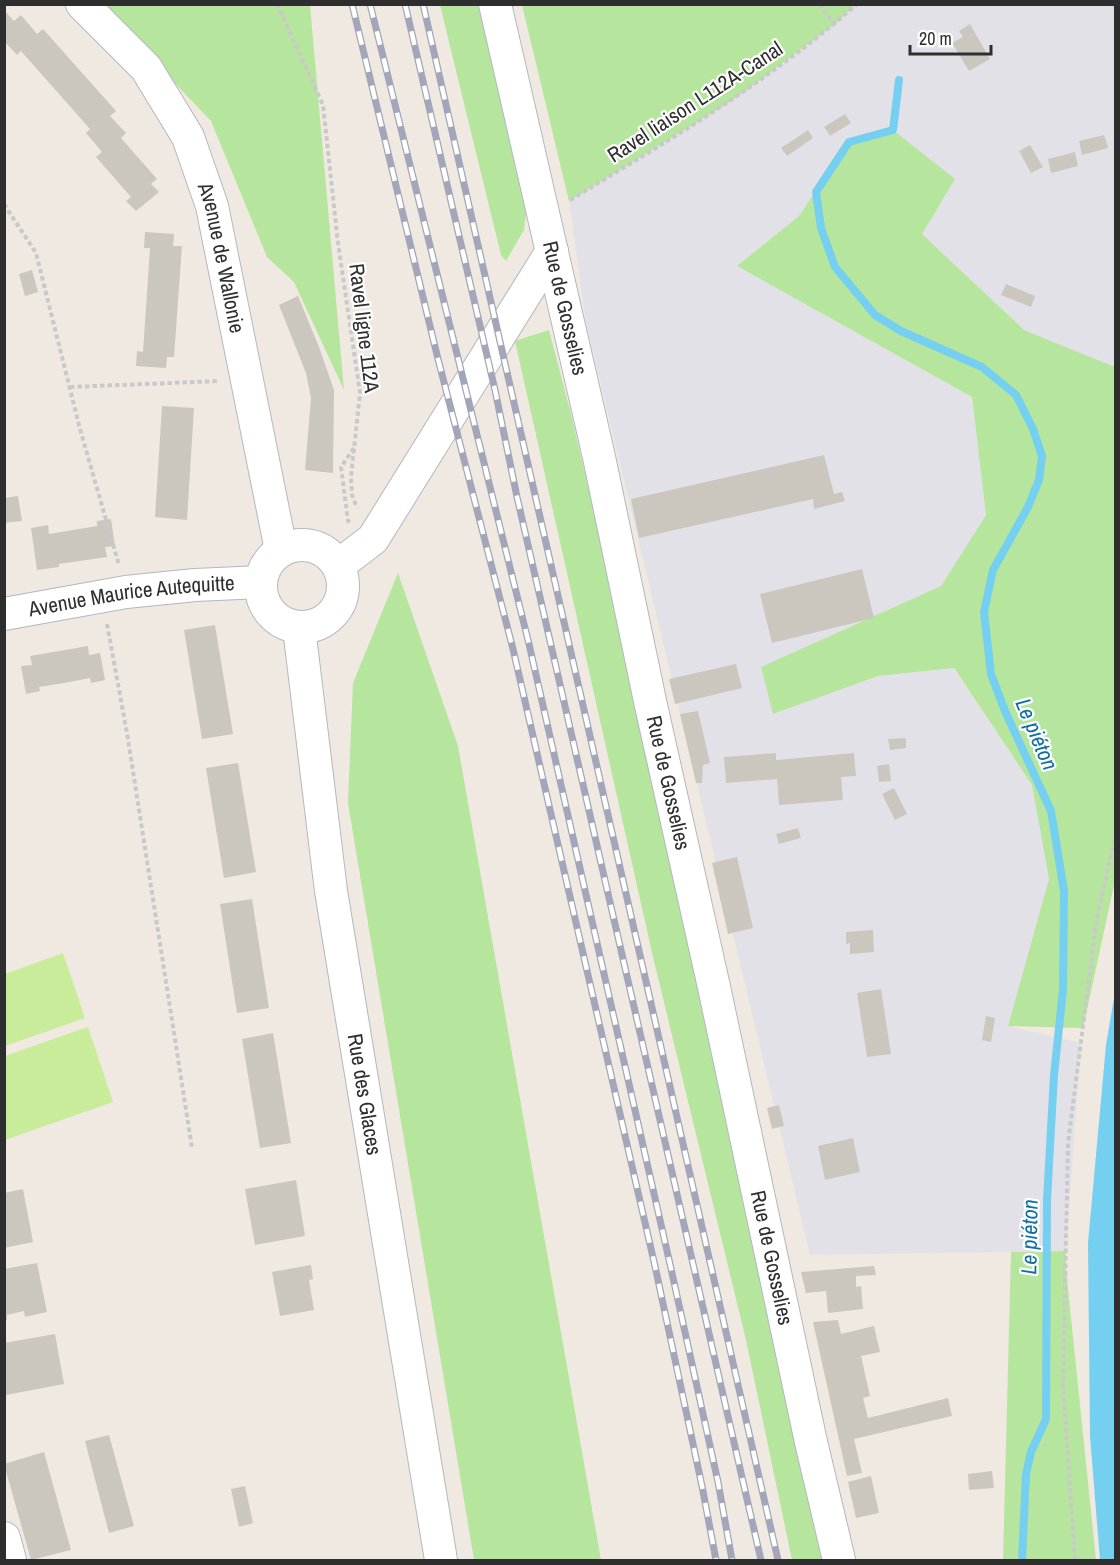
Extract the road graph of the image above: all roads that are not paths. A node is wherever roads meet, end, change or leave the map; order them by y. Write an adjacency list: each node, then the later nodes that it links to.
1 (82, 4): 4 (street, Avenue de Wallonie)
2 (495, 4): 3 (street, Rue de Gosselies)
3 (552, 251): 5 (street); 12 (street, Rue de Gosselies)
4 (281, 550): 5 (street); 6 (street, Avenue Maurice Autequitte)
5 (339, 565): 8 (street)
6 (260, 582): 7 (street, Avenue Maurice Autequitte); 8 (street, Avenue Maurice Autequitte)
7 (4, 614)
8 (299, 628): 11 (street, Rue des Glaces)
9 (4, 1538): 10 (street)
10 (10, 1560)
11 (441, 1560)
12 (839, 1560)

